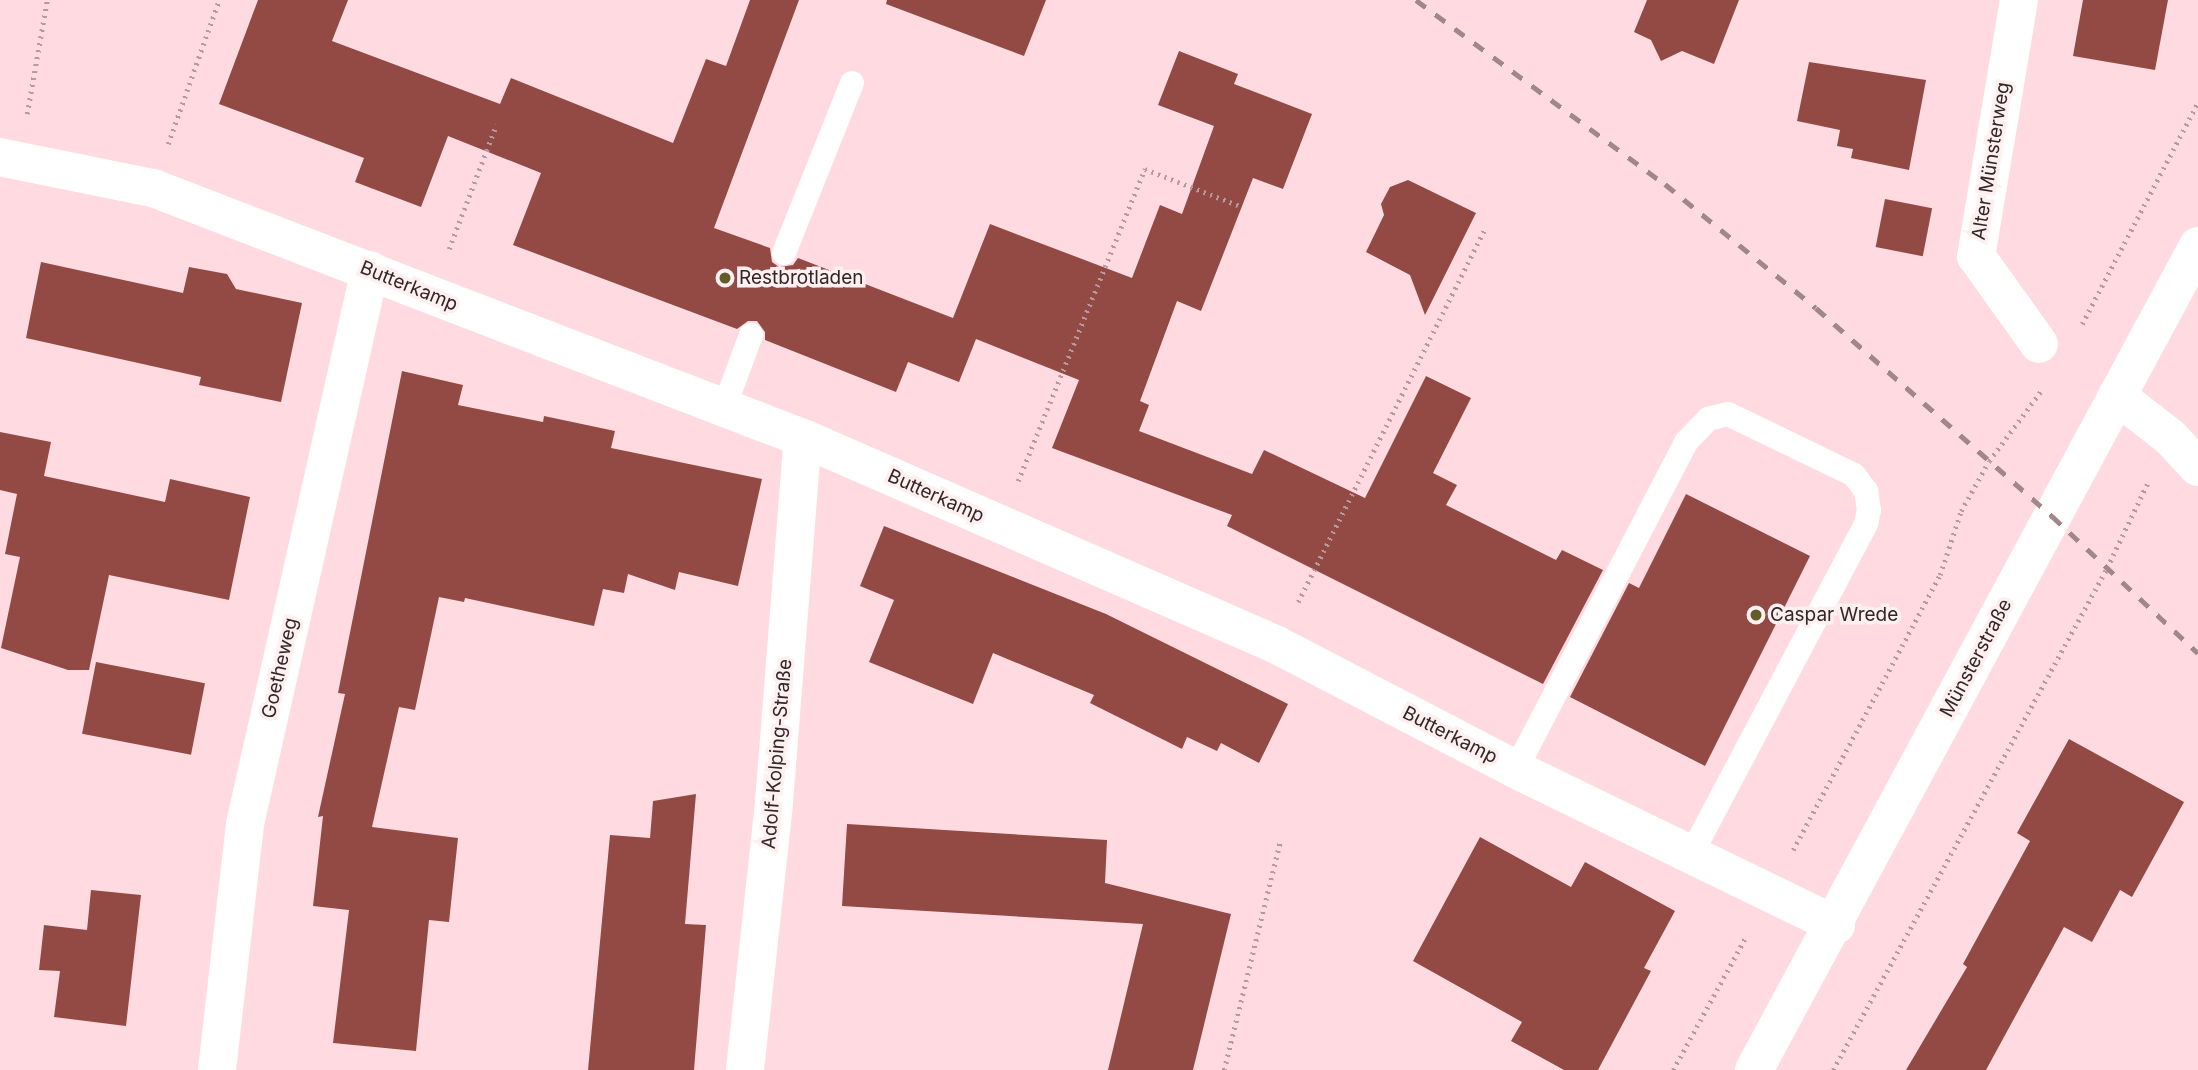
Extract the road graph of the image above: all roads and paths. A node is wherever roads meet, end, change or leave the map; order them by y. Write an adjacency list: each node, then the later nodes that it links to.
1 (47, 0): 7 (path)
2 (219, 0): 8 (path)
3 (2019, 0): 17 (street, Alter Münsterweg)
4 (852, 83): 12 (lane)
5 (2198, 102): 15 (path)
6 (496, 125): 14 (path)
7 (10, 159): 8 (street, Butterkamp)
8 (153, 188): 13 (street, Butterkamp)
9 (1240, 206): 24 (path)
10 (1486, 227): 25 (path)
11 (2198, 246): 19 (street, Münsterstraße)
12 (784, 253)
13 (370, 270): 14 (street, Butterkamp); 31 (street, Goetheweg)
14 (432, 296): 20 (street, Butterkamp)
15 (2077, 334)
16 (751, 335): 20 (lane)
17 (2039, 344)
18 (2050, 381): 29 (path)
19 (2117, 396): 21 (street); 30 (street, Münsterstraße)
20 (723, 408): 22 (street, Butterkamp)
21 (2169, 437): 23 (street); 36 (path)
22 (803, 438): 24 (street, Butterkamp); 32 (street, Adolf-Kolping-Straße)
23 (2198, 467)
24 (1001, 524): 25 (street, Butterkamp)
25 (1277, 645): 26 (street, Butterkamp)
26 (1516, 769): 28 (street, Butterkamp); 28 (lane)
27 (1280, 842): 33 (path)
28 (1692, 852): 29 (street, Butterkamp)
29 (1770, 892): 30 (street, Butterkamp); 34 (path)
30 (1836, 925): 35 (street, Münsterstraße)
31 (217, 1070)
32 (746, 1070)
33 (1224, 1070)
34 (1673, 1070)
35 (1754, 1070)
36 (1833, 1070)

